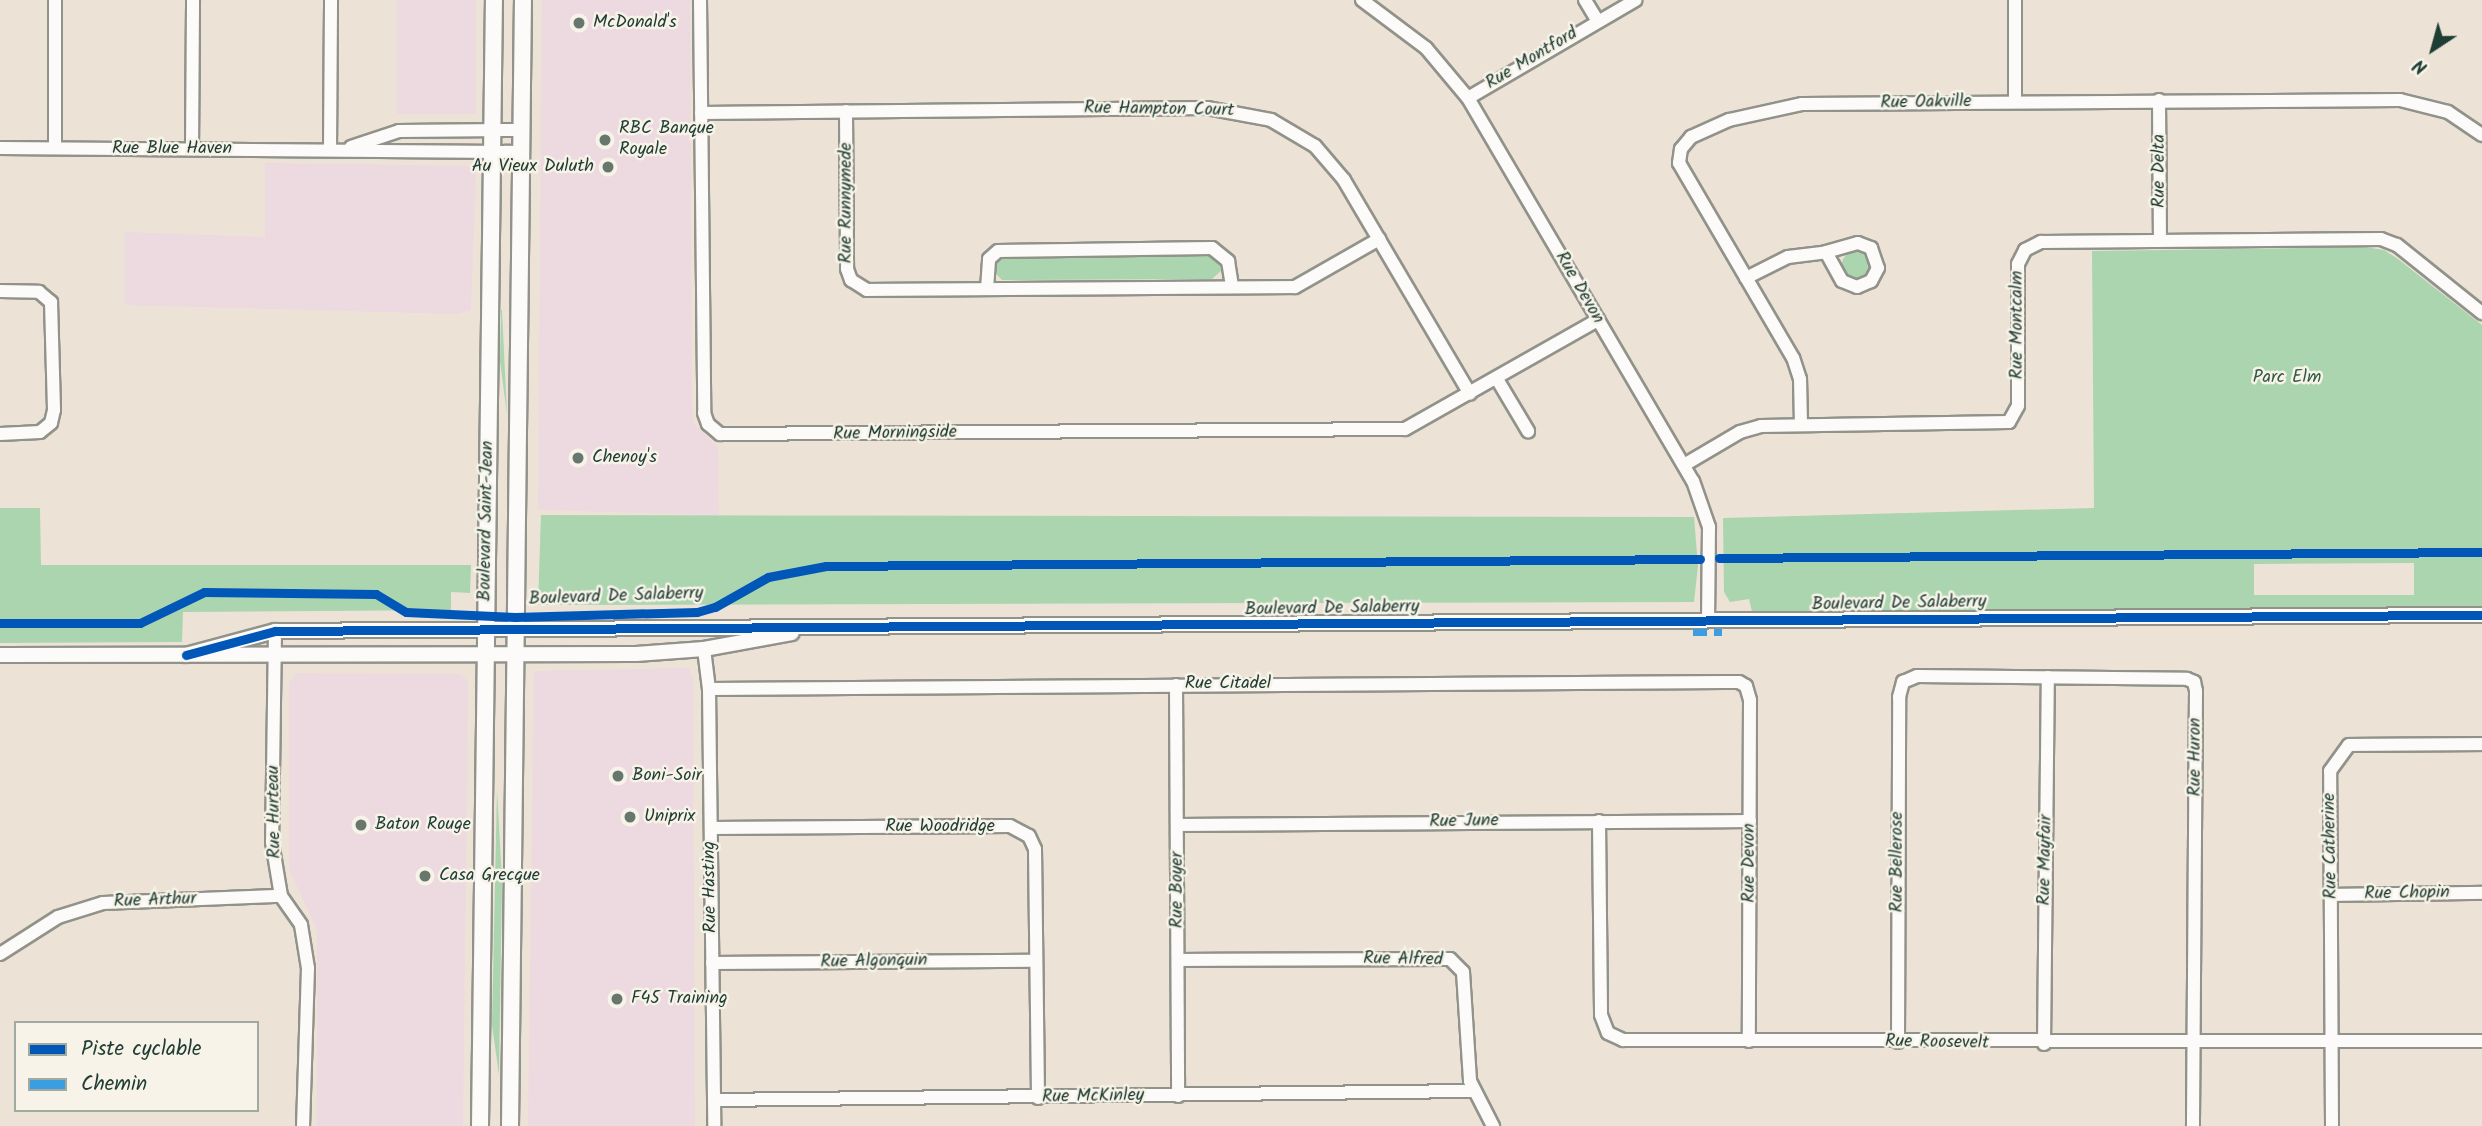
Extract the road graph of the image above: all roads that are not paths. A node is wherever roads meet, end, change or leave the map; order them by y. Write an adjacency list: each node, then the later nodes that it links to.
1 (55, 0): 21 (street)
2 (193, 0): 22 (street)
3 (331, 0): 23 (street)
4 (494, 0): 17 (main road, Boulevard Saint-Jean)
5 (523, 0): 18 (main road, Boulevard Saint-Jean)
6 (700, 0): 16 (street, Rue Morningside)
7 (1362, 0): 12 (street, Rue Devon)
8 (1585, 0): 11 (street, Rue Montford)
9 (1636, 0): 11 (street, Rue Montford)
10 (2015, 0): 14 (street)
11 (1597, 20): 12 (street, Rue Montford)
12 (1468, 98): 35 (street, Rue Devon)
13 (2159, 100): 14 (street, Rue Oakville); 19 (street, Rue Oakville); 28 (street, Rue Delta)
14 (2015, 101): 30 (street, Rue Oakville)
15 (846, 111): 16 (street, Rue Hampton Court); 27 (street, Rue Hampton Court); 32 (street, Rue Runnymede)
16 (701, 113): 37 (street, Rue Morningside)
17 (493, 130): 18 (street, Rue Blue Haven); 24 (street, Rue Blue Haven); 25 (main road, Boulevard Saint-Jean)
18 (521, 130): 26 (main road, Boulevard Saint-Jean)
19 (2482, 135)
20 (0, 148): 21 (street, Rue Blue Haven)
21 (55, 149): 22 (street, Rue Blue Haven)
22 (192, 149): 23 (street, Rue Blue Haven)
23 (330, 149): 24 (street, Rue Blue Haven)
24 (344, 149): 25 (street, Rue Blue Haven)
25 (492, 151): 26 (street, Rue Blue Haven); 47 (main road, Boulevard Saint-Jean)
26 (521, 152): 46 (main road, Boulevard Saint-Jean)
27 (1379, 239): 31 (street, Rue Runnymede); 37 (street, Rue Hampton Court)
28 (2160, 241): 34 (street, Rue Montcalm); 38 (street, Rue Montcalm)
29 (1826, 252): 30 (street)
30 (1746, 278): 38 (street, Rue Oakville)
31 (1232, 287): 32 (street, Rue Runnymede); 32 (street)
32 (987, 289)
33 (0, 291): 40 (street)
34 (2482, 313)
35 (1598, 320): 36 (street, Rue Morningside); 41 (street, Rue Devon)
36 (1497, 379): 37 (street, Rue Morningside); 39 (street)
37 (1470, 394)
38 (1801, 425): 41 (street, Rue Montcalm)
39 (1528, 430)
40 (0, 434)
41 (1684, 465): 43 (street, Rue Devon)
42 (2482, 615): 43 (street, Boulevard De Salaberry)
43 (1708, 621): 44 (street, Boulevard De Salaberry)
44 (811, 629): 46 (street, Boulevard De Salaberry); 48 (street, Boulevard De Salaberry)
45 (275, 631): 47 (street, Boulevard De Salaberry); 50 (street, Boulevard De Salaberry); 52 (street, Rue Hurteau)
46 (514, 631): 47 (street, Boulevard De Salaberry); 51 (main road, Boulevard Saint-Jean)
47 (486, 632): 53 (main road, Boulevard Saint-Jean)
48 (704, 649): 51 (street, Boulevard De Salaberry); 58 (street, Rue Hasting)
49 (0, 654): 50 (street, Boulevard De Salaberry)
50 (186, 655): 52 (street, Boulevard De Salaberry)
51 (514, 656): 53 (street, Boulevard De Salaberry); 85 (main road, Boulevard Saint-Jean)
52 (275, 657): 53 (street, Boulevard De Salaberry); 66 (street, Rue Hurteau)
53 (486, 657): 81 (main road, Boulevard Saint-Jean)
54 (2048, 677): 55 (street, Rue Huron); 74 (street, Rue Huron); 76 (street, Rue Mayfair)
55 (1903, 682): 73 (street, Rue Bellerose)
56 (1176, 685): 57 (street, Rue Citadel); 58 (street, Rue Citadel); 62 (street, Rue Boyer)
57 (1746, 686): 61 (street, Rue Devon)
58 (709, 690): 63 (street, Rue Hasting)
59 (2482, 744): 65 (street, Rue Catherine)
60 (1599, 821): 61 (street, Rue June); 62 (street, Rue June); 71 (street, Rue Roosevelt)
61 (1751, 821): 71 (street, Rue Devon)
62 (1177, 825): 68 (street, Rue Boyer)
63 (711, 828): 69 (street, Rue Woodridge); 70 (street, Rue Hasting)
64 (2482, 893): 65 (street, Rue Chopin)
65 (2332, 895): 75 (street, Rue Catherine)
66 (281, 896): 67 (street, Rue Arthur); 82 (street, Rue Hurteau)
67 (0, 954)
68 (1178, 960): 77 (street, Rue Alfred); 78 (street, Rue Boyer)
69 (1036, 961): 70 (street, Rue Algonquin); 79 (street, Rue Woodridge)
70 (712, 964): 80 (street, Rue Hasting)
71 (1749, 1041): 73 (street, Rue Roosevelt)
72 (2482, 1041): 75 (street, Rue Roosevelt)
73 (1898, 1042): 76 (street, Rue Roosevelt)
74 (2195, 1043): 75 (street, Rue Roosevelt); 76 (street, Rue Roosevelt); 88 (street, Rue Huron)
75 (2332, 1043): 89 (street, Rue Catherine)
76 (2044, 1044)
77 (1473, 1091): 78 (street, Rue McKinley); 87 (street, Rue Alfred)
78 (1178, 1096): 79 (street, Rue McKinley)
79 (1038, 1098): 80 (street, Rue McKinley)
80 (714, 1100): 86 (street, Rue Hasting)
81 (481, 1101): 83 (main road, Boulevard Saint-Jean); 84 (main road)
82 (303, 1126)
83 (480, 1126)
84 (488, 1126)
85 (510, 1126)
86 (714, 1126)
87 (1493, 1126)
88 (2193, 1126)
89 (2332, 1126)

